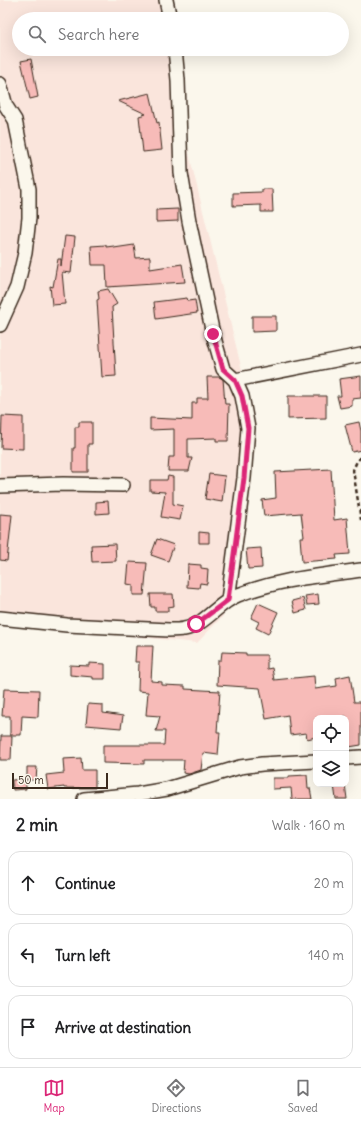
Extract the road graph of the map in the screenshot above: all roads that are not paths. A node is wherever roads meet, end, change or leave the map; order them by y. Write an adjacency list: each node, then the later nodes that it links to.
1 (166, 0): 2 (street)
2 (169, 12)
3 (176, 56): 7 (street)
4 (0, 84): 5 (street)
5 (0, 325)
6 (361, 355): 7 (street)
7 (235, 380): 11 (street)
8 (0, 486): 9 (street)
9 (123, 486)
10 (361, 570): 11 (street)
11 (228, 600): 12 (street)
12 (0, 618)
13 (361, 757): 14 (street)
14 (349, 758)
15 (313, 761): 16 (street)
16 (84, 799)

